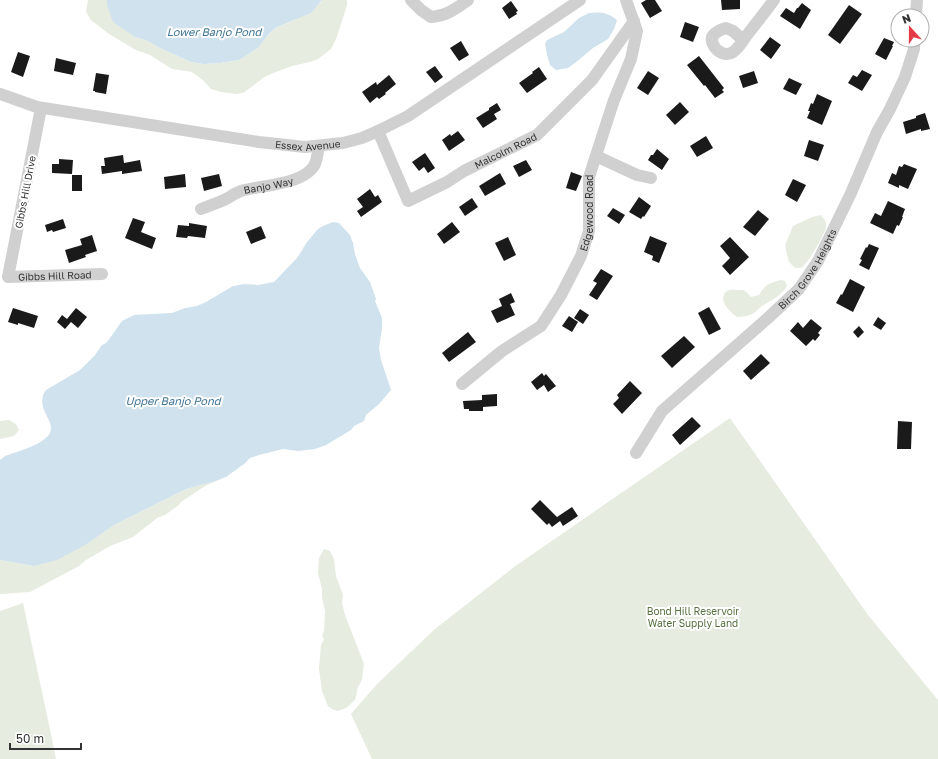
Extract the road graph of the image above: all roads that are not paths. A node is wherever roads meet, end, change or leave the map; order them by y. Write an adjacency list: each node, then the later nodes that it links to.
1 (411, 0): 2 (street)
2 (468, 0)
3 (580, 0): 11 (street, Essex Avenue)
4 (626, 0): 6 (street, Edgewood Road)
5 (774, 0): 7 (street)
6 (634, 21): 11 (street, Malcolm Road); 13 (street, Edgewood Road)
7 (743, 40)
8 (914, 48): 19 (street, Birch Grove Heights)
9 (0, 94): 10 (street, Essex Avenue)
10 (41, 108): 12 (street, Essex Avenue); 17 (street, Gibbs Hill Drive)
11 (378, 131): 12 (street, Essex Avenue)
12 (319, 146): 15 (street, Banjo Way)
13 (596, 156): 14 (street); 18 (street, Edgewood Road)
14 (651, 178)
15 (201, 209)
16 (102, 274): 17 (street, Gibbs Hill Road)
17 (8, 277)
18 (462, 384)
19 (636, 453)

